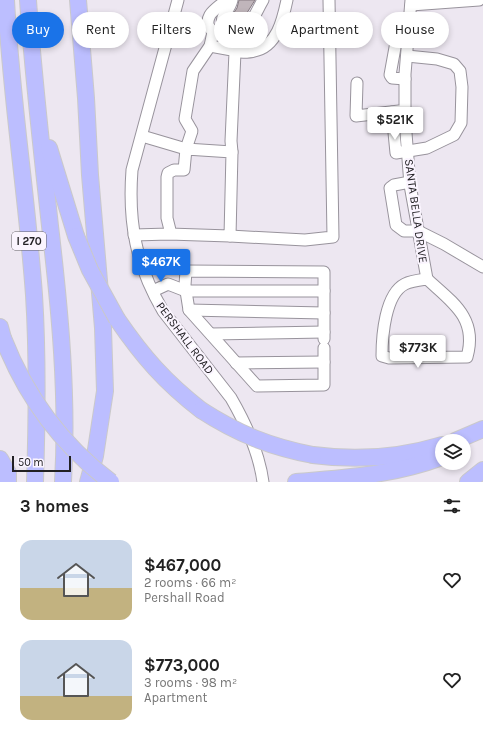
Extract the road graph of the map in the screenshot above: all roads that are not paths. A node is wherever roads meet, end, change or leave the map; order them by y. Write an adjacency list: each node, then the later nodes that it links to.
1 (6, 0): 54 (highway, I 270)
2 (28, 0): 23 (highway, I 270)
3 (78, 0): 56 (highway)
4 (178, 0): 24 (street, PERSHALL ROAD)
5 (226, 0): 13 (street)
6 (232, 0): 7 (street)
7 (259, 0)
8 (263, 0): 13 (street)
9 (287, 0): 17 (street)
10 (329, 0): 32 (street)
11 (478, 0): 12 (street)
12 (411, 3)
13 (213, 32): 14 (street)
14 (210, 46): 17 (street); 25 (street)
15 (395, 48): 19 (street)
16 (408, 48): 18 (street, SANTA BELLA DRIVE)
17 (235, 52): 27 (street)
18 (407, 56): 19 (street, SANTA BELLA DRIVE); 26 (street)
19 (405, 79): 21 (street, SANTA BELLA DRIVE)
20 (357, 83): 22 (street)
21 (405, 110): 22 (street); 26 (street, SANTA BELLA DRIVE)
22 (392, 112): 26 (street)
23 (39, 117): 49 (highway, bridge); 55 (highway, I 270)
24 (142, 136): 25 (street); 31 (street, PERSHALL ROAD)
25 (186, 149): 27 (street); 30 (street)
26 (408, 151): 28 (street, SANTA BELLA DRIVE)
27 (232, 152): 32 (street)
28 (410, 182): 29 (street, SANTA BELLA DRIVE); 29 (street)
29 (418, 231): 33 (street); 34 (street, SANTA BELLA DRIVE)
30 (171, 234): 31 (street); 32 (street)
31 (134, 235): 37 (street, PERSHALL ROAD)
32 (230, 236)
33 (483, 267)
34 (427, 279): 34 (street)
35 (186, 291): 36 (street); 36 (street); 37 (street); 38 (street)
36 (324, 291): 39 (street)
37 (153, 292): 58 (street, PERSHALL ROAD)
38 (189, 310): 39 (street); 41 (street)
39 (324, 312): 42 (street)
40 (2, 332): 57 (highway, bridge)
41 (211, 334): 42 (street); 44 (street)
42 (324, 339): 43 (street)
43 (324, 362): 44 (street); 44 (street)
44 (236, 363)
45 (483, 428): 46 (highway)
46 (470, 434)
47 (483, 440): 48 (highway)
48 (471, 445)
49 (435, 447)
50 (0, 459): 53 (highway)
51 (435, 459): 59 (highway)
52 (483, 470): 60 (highway)
53 (8, 482)
54 (35, 482)
55 (63, 482)
56 (88, 482)
57 (111, 482)
58 (263, 482)
59 (301, 482)
60 (468, 482)

